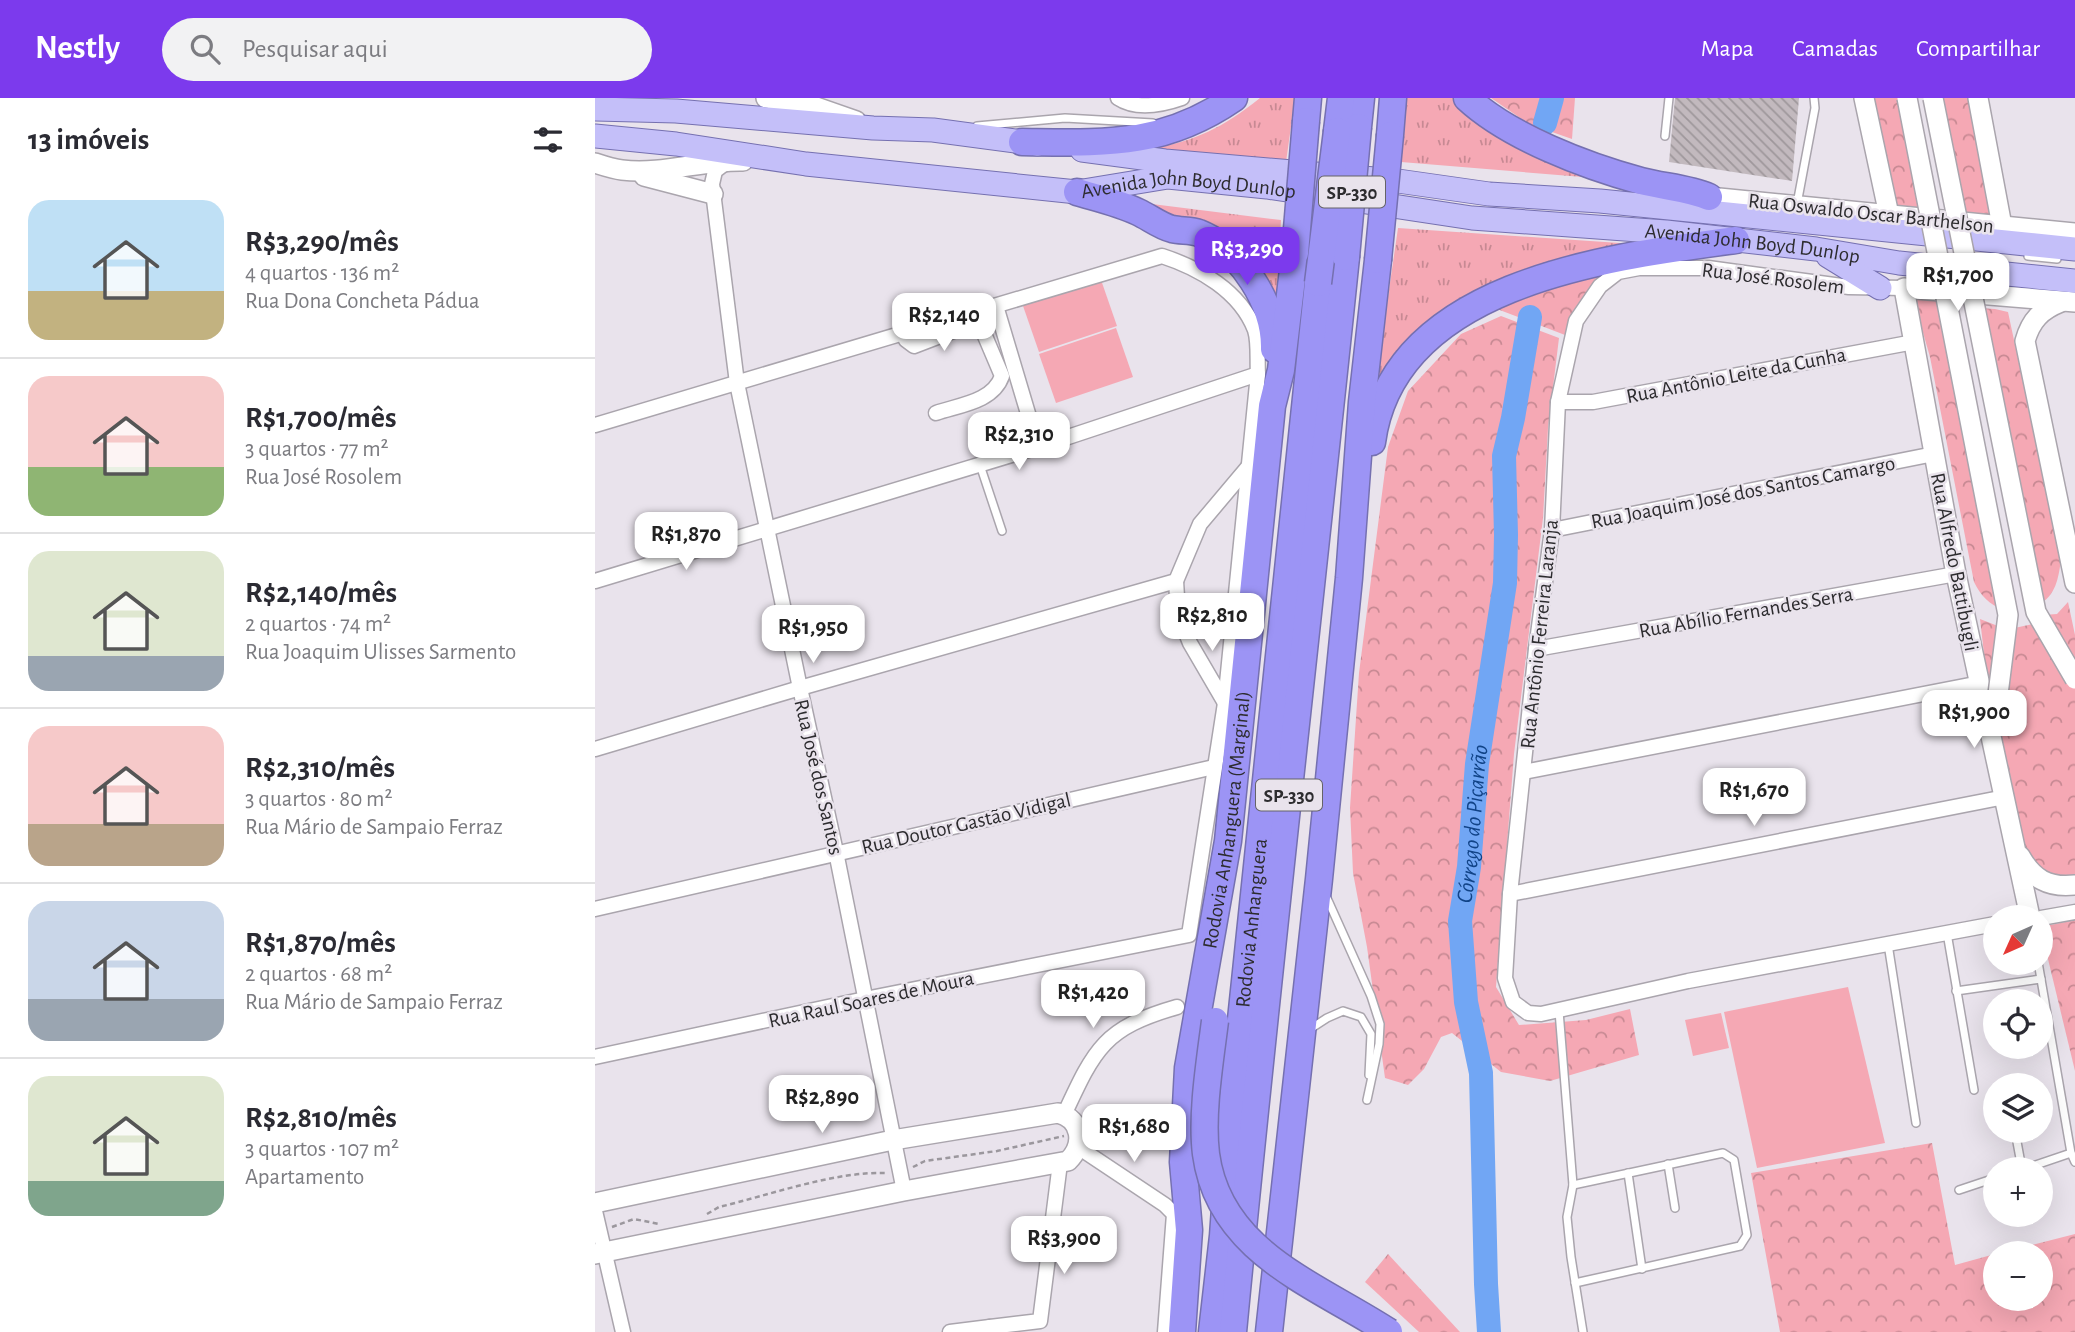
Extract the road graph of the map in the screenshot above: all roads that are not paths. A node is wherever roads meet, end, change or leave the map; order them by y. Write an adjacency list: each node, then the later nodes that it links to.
1 (766, 98): 20 (street)
2 (1118, 98): 3 (street)
3 (1182, 98)
4 (1234, 98): 19 (highway)
5 (1341, 98): 21 (highway, Rodovia Anhanguera / SP-330)
6 (1361, 98): 21 (highway, Rodovia Anhanguera / SP-330)
7 (1394, 98): 65 (highway, bridge)
8 (1467, 98): 32 (highway)
9 (1669, 98): 24 (lane)
10 (1814, 98): 16 (lane)
11 (1822, 98): 16 (lane)
12 (1864, 98): 35 (street)
13 (1907, 98): 74 (street, bridge)
14 (1933, 98): 70 (street, bridge)
15 (1977, 98): 36 (street)
16 (1815, 108): 34 (lane)
17 (595, 109): 20 (main road, Avenida John Boyd Dunlop)
18 (1307, 110): 54 (highway, Rodovia Anhanguera (Marginal), bridge)
19 (1199, 119): 22 (lane); 25 (highway)
20 (873, 128): 22 (main road, Avenida John Boyd Dunlop)
21 (1348, 129): 128 (highway, Rodovia Anhanguera / SP-330, bridge); 129 (highway, Rodovia Anhanguera / SP-330, bridge)
22 (933, 130): 25 (main road, Avenida John Boyd Dunlop)
23 (595, 136): 28 (main road, Avenida John Boyd Dunlop)
24 (1665, 136)
25 (1022, 142): 33 (main road, Avenida John Boyd Dunlop)
26 (729, 161): 28 (street); 29 (street); 31 (street, Rua José dos Santos)
27 (595, 163): 29 (street)
28 (806, 164): 30 (main road, Avenida John Boyd Dunlop)
29 (622, 170): 31 (street)
30 (1077, 192): 38 (main road, Avenida John Boyd Dunlop); 54 (highway)
31 (713, 194): 52 (street, Rua José dos Santos)
32 (1709, 197): 33 (main road); 34 (street, Rua Oswaldo Oscar Barthelson)
33 (1600, 201): 40 (main road, Avenida John Boyd Dunlop)
34 (1796, 206): 35 (street, Rua Oswaldo Oscar Barthelson)
35 (1889, 215): 36 (street, Rua Oswaldo Oscar Barthelson)
36 (2002, 226): 37 (street, Rua Oswaldo Oscar Barthelson)
37 (2075, 233)
38 (1736, 240): 39 (main road, Avenida John Boyd Dunlop); 65 (highway)
39 (1816, 249): 45 (main road); 47 (main road, Avenida John Boyd Dunlop)
40 (2069, 254): 41 (lane)
41 (2028, 256)
42 (1639, 268): 45 (street, Rua José Rosolem); 53 (street, Rua Antônio Ferreira Laranja)
43 (2033, 268): 44 (lane)
44 (2075, 274)
45 (1881, 288): 46 (street, Rua José Rosolem)
46 (1904, 288): 47 (street, Rua José Rosolem); 50 (street, Rua Alfredo Battibugli)
47 (2071, 295): 68 (street)
48 (996, 306): 49 (street); 51 (street); 57 (street)
49 (903, 334): 52 (street); 55 (street)
50 (1915, 342): 53 (street, Rua Antônio Leite da Cunha); 58 (street, Rua Alfredo Battibugli)
51 (1258, 374): 57 (street); 60 (street)
52 (737, 383): 56 (street); 61 (street, Rua José dos Santos)
53 (1558, 402): 62 (street, Rua Antônio Ferreira Laranja)
54 (1272, 406): 80 (highway, Rodovia Anhanguera (Marginal))
55 (936, 413)
56 (595, 425)
57 (1038, 447): 59 (street)
58 (1934, 454): 62 (street, Rua Joaquim José dos Santos Camargo); 64 (street, Rua Alfredo Battibugli)
59 (980, 465): 61 (street); 63 (lane)
60 (1248, 467): 67 (street); 73 (street)
61 (768, 530): 66 (street); 72 (street, Rua José dos Santos)
62 (1552, 530): 69 (street, Rua Antônio Ferreira Laranja)
63 (1002, 531)
64 (1956, 574): 69 (street, Rua Abílio Fernandes Serra); 71 (street, Rua Alfredo Battibugli)
65 (1349, 578): 82 (highway)
66 (595, 581)
67 (1176, 581): 72 (street); 73 (street)
68 (2075, 583)
69 (1536, 649): 77 (street, Rua Antônio Ferreira Laranja)
70 (2075, 679)
71 (1980, 683): 74 (street, Rua Alfredo Battibugli); 77 (street)
72 (800, 688): 75 (street); 81 (street, Rua José dos Santos)
73 (1224, 703): 76 (street)
74 (1988, 716): 78 (street, Rua Alfredo Battibugli)
75 (595, 749)
76 (1214, 767): 81 (street, Rua Doutor Gastão Vidigal); 95 (street, Rua Raul Soares de Moura)
77 (1524, 772): 84 (street, Rua Antônio Ferreira Laranja)
78 (2004, 797): 79 (street, Rua Alfredo Battibugli); 84 (street)
79 (2013, 839): 83 (street); 85 (street, Rua Alfredo Battibugli)
80 (1228, 841): 127 (highway, Rodovia Anhanguera (Marginal)); 132 (highway, bridge)
81 (837, 852): 86 (street, Rua Doutor Gastão Vidigal); 95 (street, Rua José dos Santos)
82 (1319, 878): 98 (highway); 98 (lane)
83 (2075, 885)
84 (1510, 894): 97 (street, Rua Antônio Ferreira Laranja)
85 (2028, 905)
86 (595, 909)
87 (2075, 912): 88 (street)
88 (2053, 916)
89 (1983, 926): 90 (street)
90 (1947, 932): 91 (street); 94 (lane)
91 (1888, 943): 97 (street); 102 (lane)
92 (2040, 975): 93 (lane)
93 (2041, 979): 94 (lane); 105 (lane)
94 (1957, 991): 100 (lane)
95 (865, 999): 99 (street, Rua Raul Soares de Moura); 103 (street, Rua José dos Santos)
96 (1177, 1007): 101 (street)
97 (1559, 1011): 113 (lane)
98 (1300, 1035): 120 (highway)
99 (595, 1057)
100 (1974, 1090)
101 (1065, 1115): 103 (street); 104 (street)
102 (1916, 1124)
103 (893, 1140): 111 (street, Rua José dos Santos); 115 (street)
104 (1079, 1140): 108 (street); 126 (street)
105 (2071, 1153): 106 (lane); 107 (lane)
106 (2053, 1159)
107 (2075, 1162)
108 (1060, 1163): 111 (street); 122 (street)
109 (1668, 1164): 110 (lane); 116 (lane); 119 (lane)
110 (1628, 1172): 113 (lane); 119 (lane)
111 (902, 1182): 118 (street)
112 (1983, 1182): 114 (lane)
113 (1573, 1185): 121 (lane)
114 (1959, 1190)
115 (595, 1203)
116 (1675, 1208)
117 (595, 1211): 118 (street)
118 (599, 1253): 124 (street)
119 (1642, 1269): 121 (lane)
120 (1277, 1274): 130 (highway); 131 (highway)
121 (1575, 1283): 133 (lane)
122 (1040, 1326): 123 (street)
123 (989, 1330): 125 (street)
124 (622, 1332)
125 (950, 1332)
126 (1165, 1332)
127 (1182, 1332)
128 (1212, 1332)
129 (1233, 1332)
130 (1269, 1332)
131 (1278, 1332)
132 (1389, 1332)
133 (1583, 1332)

